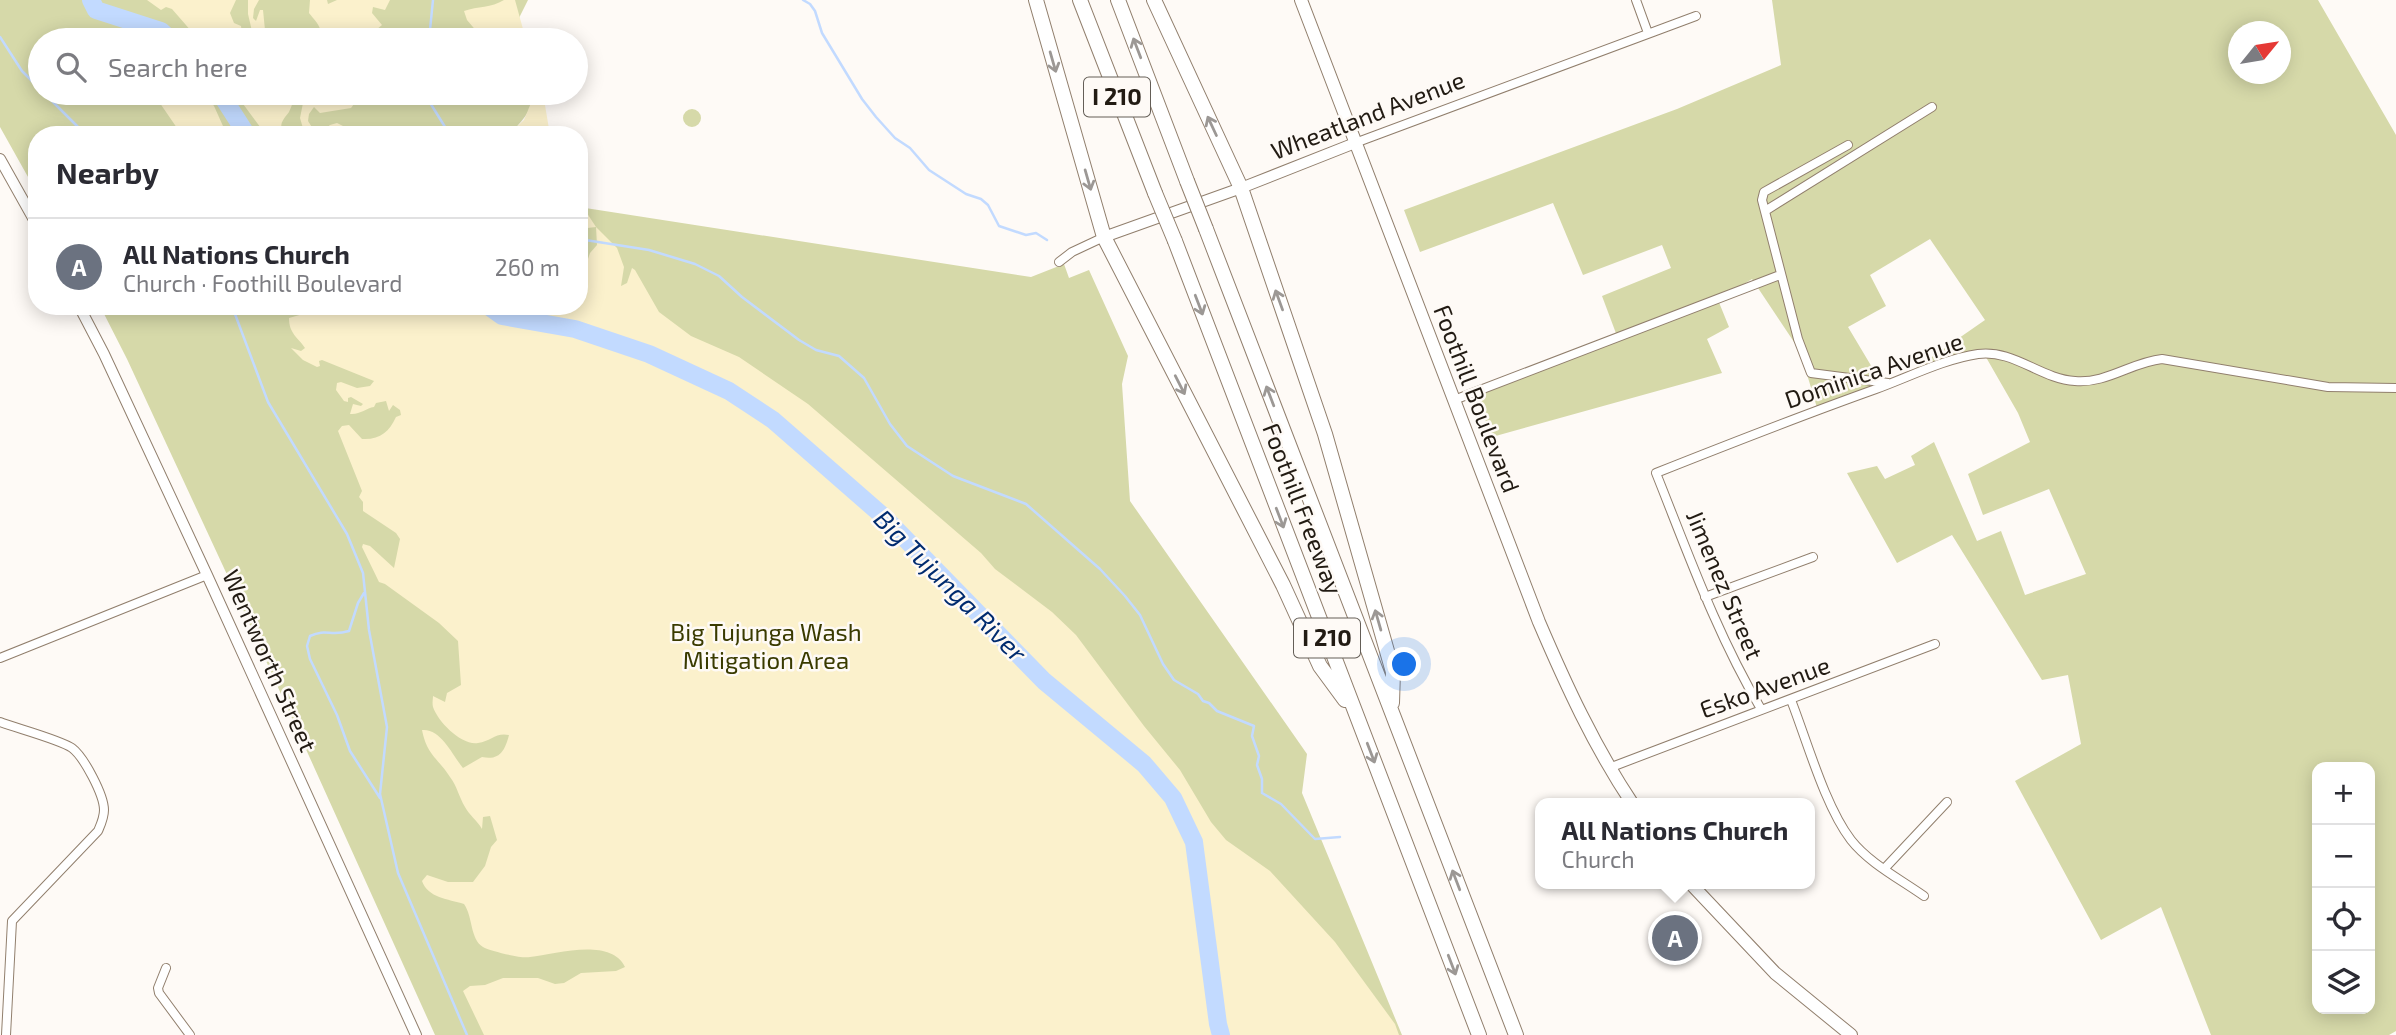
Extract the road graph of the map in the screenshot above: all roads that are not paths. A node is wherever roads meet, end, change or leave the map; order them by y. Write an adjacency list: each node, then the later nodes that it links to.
1 (1036, 0): 16 (highway, one-way to 16)
2 (1080, 0): 32 (highway, Foothill Freeway / I 210, one-way to 32, bridge)
3 (1118, 0): 31 (highway, Foothill Freeway / I 210, one-way to 3, bridge)
4 (1154, 0): 13 (highway, one-way to 4)
5 (1301, 0): 10 (main road, Foothill Boulevard)
6 (1636, 0): 8 (street)
7 (1696, 16): 8 (street, Wheatland Avenue)
8 (1648, 33): 10 (street, Wheatland Avenue)
9 (1932, 107): 15 (street)
10 (1355, 143): 13 (main road, Wheatland Avenue); 22 (main road, Foothill Boulevard)
11 (1848, 145): 15 (street)
12 (0, 159): 14 (main road)
13 (1241, 188): 16 (main road, Wheatland Avenue); 31 (highway, one-way to 13)
14 (28, 209)
15 (1765, 211): 18 (street)
16 (1104, 237): 17 (street, Wheatland Avenue); 32 (highway, one-way to 32)
17 (1059, 262)
18 (1780, 275): 20 (street); 22 (street)
19 (84, 315): 25 (main road, Wentworth Street)
20 (1891, 383): 21 (street, Dominica Avenue); 23 (street, Dominica Avenue)
21 (2396, 388)
22 (1454, 400): 34 (main road, Foothill Boulevard)
23 (1656, 473): 26 (street, Jimenez Street)
24 (1813, 557): 26 (street)
25 (207, 575): 28 (street); 43 (main road, Wentworth Street)
26 (1705, 597): 30 (street, Jimenez Street)
27 (1935, 645): 29 (street, Esko Avenue)
28 (0, 658)
29 (1791, 700): 30 (street, Esko Avenue); 37 (street)
30 (1762, 709): 34 (street, Esko Avenue)
31 (1392, 711): 45 (highway, Foothill Freeway / I 210, one-way to 31)
32 (1356, 715): 44 (highway, Foothill Freeway / I 210, one-way to 44)
33 (0, 722): 41 (street)
34 (1609, 768): 35 (main road, Foothill Boulevard)
35 (1629, 798)
36 (1947, 802): 37 (street)
37 (1885, 868): 39 (street)
38 (1696, 889): 46 (main road)
39 (1924, 896)
40 (166, 968): 42 (street)
41 (6, 1035)
42 (190, 1035)
43 (416, 1035)
44 (1479, 1035)
45 (1516, 1035)
46 (1851, 1035)

